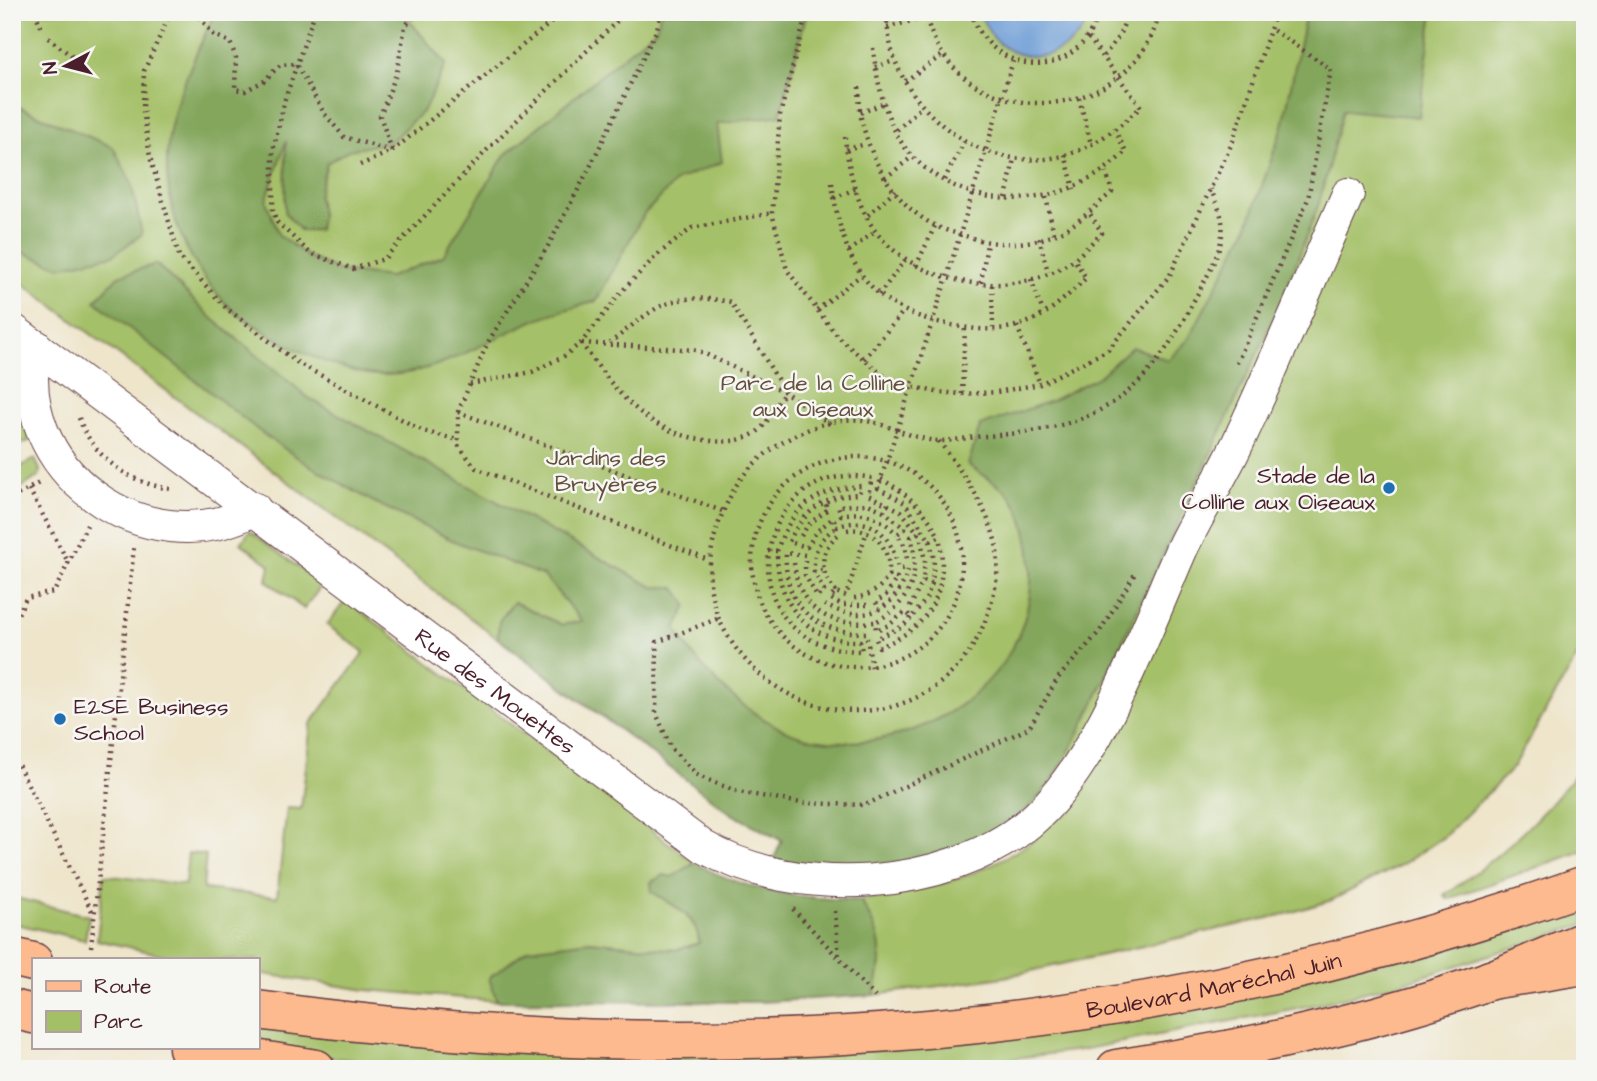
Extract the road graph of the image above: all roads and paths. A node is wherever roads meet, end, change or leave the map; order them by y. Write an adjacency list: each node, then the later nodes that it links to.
1 (35, 12): 20 (path)
2 (171, 12): 107 (path)
3 (195, 12): 30 (path)
4 (315, 12): 30 (path)
5 (418, 12): 47 (path)
6 (564, 12): 47 (path)
7 (626, 12): 30 (path)
8 (661, 12): 98 (path)
9 (807, 12): 67 (path)
10 (925, 12): 18 (path)
11 (950, 12): 18 (path)
12 (971, 12): 29 (path)
13 (1098, 12): 22 (path)
14 (1129, 12): 26 (path)
15 (1160, 12): 32 (path)
16 (1276, 12): 21 (path)
17 (886, 15): 19 (path)
18 (926, 19): 19 (path); 25 (path)
19 (887, 27): 28 (path)
20 (42, 29)
21 (1271, 29): 58 (path); 97 (path)
22 (1088, 37): 26 (path); 29 (path)
23 (48, 38): 27 (path)
24 (873, 48): 31 (path)
25 (944, 54): 33 (path); 36 (path)
26 (1104, 56): 32 (path)
27 (77, 60)
28 (895, 61): 31 (path); 33 (path)
29 (1013, 61): 36 (path)
30 (296, 64): 47 (path)
31 (875, 67): 37 (path)
32 (1120, 77): 35 (path); 41 (path)
33 (905, 81): 38 (path)
34 (859, 87): 39 (path)
35 (1079, 98): 36 (path); 45 (path)
36 (1004, 99): 48 (path)
37 (882, 104): 39 (path); 40 (path)
38 (922, 107): 40 (path); 43 (path)
39 (860, 113): 44 (path)
40 (897, 130): 50 (path)
41 (1115, 131): 45 (path); 53 (path)
42 (845, 137): 46 (path)
43 (964, 142): 48 (path); 55 (path)
44 (866, 144): 46 (path); 54 (path)
45 (1091, 144): 49 (path)
46 (846, 149): 59 (path)
47 (392, 151): 52 (path)
48 (987, 151): 51 (path); 61 (path)
49 (1065, 154): 51 (path); 57 (path)
50 (912, 157): 54 (path); 55 (path)
51 (1014, 159): 65 (path)
52 (360, 165)
53 (1106, 172): 57 (path); 66 (path)
54 (885, 178): 60 (path)
55 (944, 180): 61 (path)
56 (832, 183): 64 (path)
57 (1074, 189): 63 (path)
58 (1211, 189): 99 (path); 108 (path)
59 (855, 190): 64 (path); 68 (path)
60 (895, 190): 68 (path); 69 (path)
61 (974, 194): 65 (path); 71 (path)
62 (1348, 194): 155 (street, Rue des Mouettes)
63 (1046, 197): 65 (path); 72 (path)
64 (834, 198): 75 (path)
65 (1006, 198)
66 (1089, 212): 72 (path); 76 (path)
67 (772, 213): 86 (path); 95 (path)
68 (868, 215): 70 (path)
69 (935, 226): 71 (path); 78 (path)
70 (876, 231): 75 (path); 77 (path)
71 (961, 234): 74 (path); 81 (path)
72 (1054, 234): 73 (path)
73 (1039, 239): 74 (path); 79 (path)
74 (987, 243): 83 (path)
75 (849, 251): 80 (path)
76 (1074, 259): 79 (path); 87 (path)
77 (905, 260): 78 (path); 85 (path)
78 (916, 266): 81 (path)
79 (1048, 272): 82 (path)
80 (861, 275): 85 (path); 86 (path)
81 (947, 277): 83 (path); 89 (path)
82 (1031, 279): 84 (path); 87 (path)
83 (981, 283): 84 (path)
84 (992, 285): 92 (path)
85 (879, 295): 88 (path)
86 (817, 310): 96 (path)
87 (1043, 312): 90 (path)
88 (902, 313): 89 (path); 96 (path)
89 (933, 322): 91 (path); 100 (path)
90 (1017, 326): 92 (path); 99 (path)
91 (965, 328): 92 (path); 102 (path)
92 (993, 328)
93 (24, 338): 115 (street, Rue des Mouettes); 119 (street)
94 (610, 342): 95 (path); 101 (path); 101 (path)
95 (581, 343): 98 (path); 101 (path)
96 (863, 359): 100 (path)
97 (1237, 364)
98 (469, 384): 104 (path)
99 (1040, 384): 102 (path)
100 (912, 387): 102 (path); 106 (path)
101 (785, 392): 105 (path)
102 (962, 394)
103 (75, 409): 112 (path)
104 (458, 412): 107 (path); 116 (path)
105 (830, 424): 106 (path); 116 (path)
106 (898, 429): 108 (path); 109 (path)
107 (458, 440): 131 (path)
108 (939, 441): 149 (path)
109 (888, 460): 110 (path); 152 (path); 152 (path)
110 (881, 478): 126 (path); 128 (path)
111 (29, 489): 133 (path)
112 (181, 490)
113 (824, 501): 120 (path); 125 (path); 130 (path)
114 (888, 504): 117 (path); 129 (path); 150 (path)
115 (255, 509): 119 (street); 154 (street, Rue des Mouettes)
116 (722, 511): 131 (path)
117 (884, 511): 124 (path); 124 (path)
118 (90, 518): 133 (path)
119 (136, 521): 157 (path)
120 (837, 527): 137 (path); 146 (path)
121 (847, 530): 122 (path)
122 (867, 531): 138 (path); 141 (path)
123 (839, 534): 136 (path)
124 (897, 534): 132 (path)
125 (801, 536)
126 (939, 537): 128 (path); 147 (path)
127 (920, 540): 139 (path)
128 (930, 541): 140 (path)
129 (768, 551): 130 (path); 130 (path)
130 (777, 551)
131 (708, 560): 149 (path)
132 (907, 561)
133 (68, 562): 148 (path)
134 (794, 563): 150 (path)
135 (1141, 564): 149 (path)
136 (822, 570): 137 (path); 141 (path)
137 (814, 572): 152 (path)
138 (888, 576): 142 (path); 146 (path)
139 (923, 581): 140 (path); 145 (path)
140 (932, 583): 147 (path)
141 (836, 592): 144 (path)
142 (854, 598)
143 (823, 604): 146 (path)
144 (867, 605)
145 (909, 607)
146 (879, 610)
147 (912, 617): 150 (path)
148 (14, 618): 151 (path)
149 (717, 619)
150 (874, 622)
151 (12, 625)
152 (872, 667)
153 (12, 753): 157 (path)
154 (760, 872): 155 (street, Rue des Mouettes); 161 (path)
155 (832, 881): 161 (path)
156 (1585, 885): 167 (main road, Boulevard Maréchal Juin)
157 (94, 916): 159 (path)
158 (1585, 941): 164 (main road)
159 (91, 947)
160 (12, 957): 162 (main road)
161 (839, 958): 165 (path)
162 (32, 962)
163 (1585, 965): 164 (main road)
164 (1490, 980): 171 (main road)
165 (876, 999)
166 (12, 1009): 168 (main road)
167 (259, 1010)
168 (32, 1014)
169 (200, 1050): 170 (main road)
170 (316, 1069)
171 (1116, 1069)

